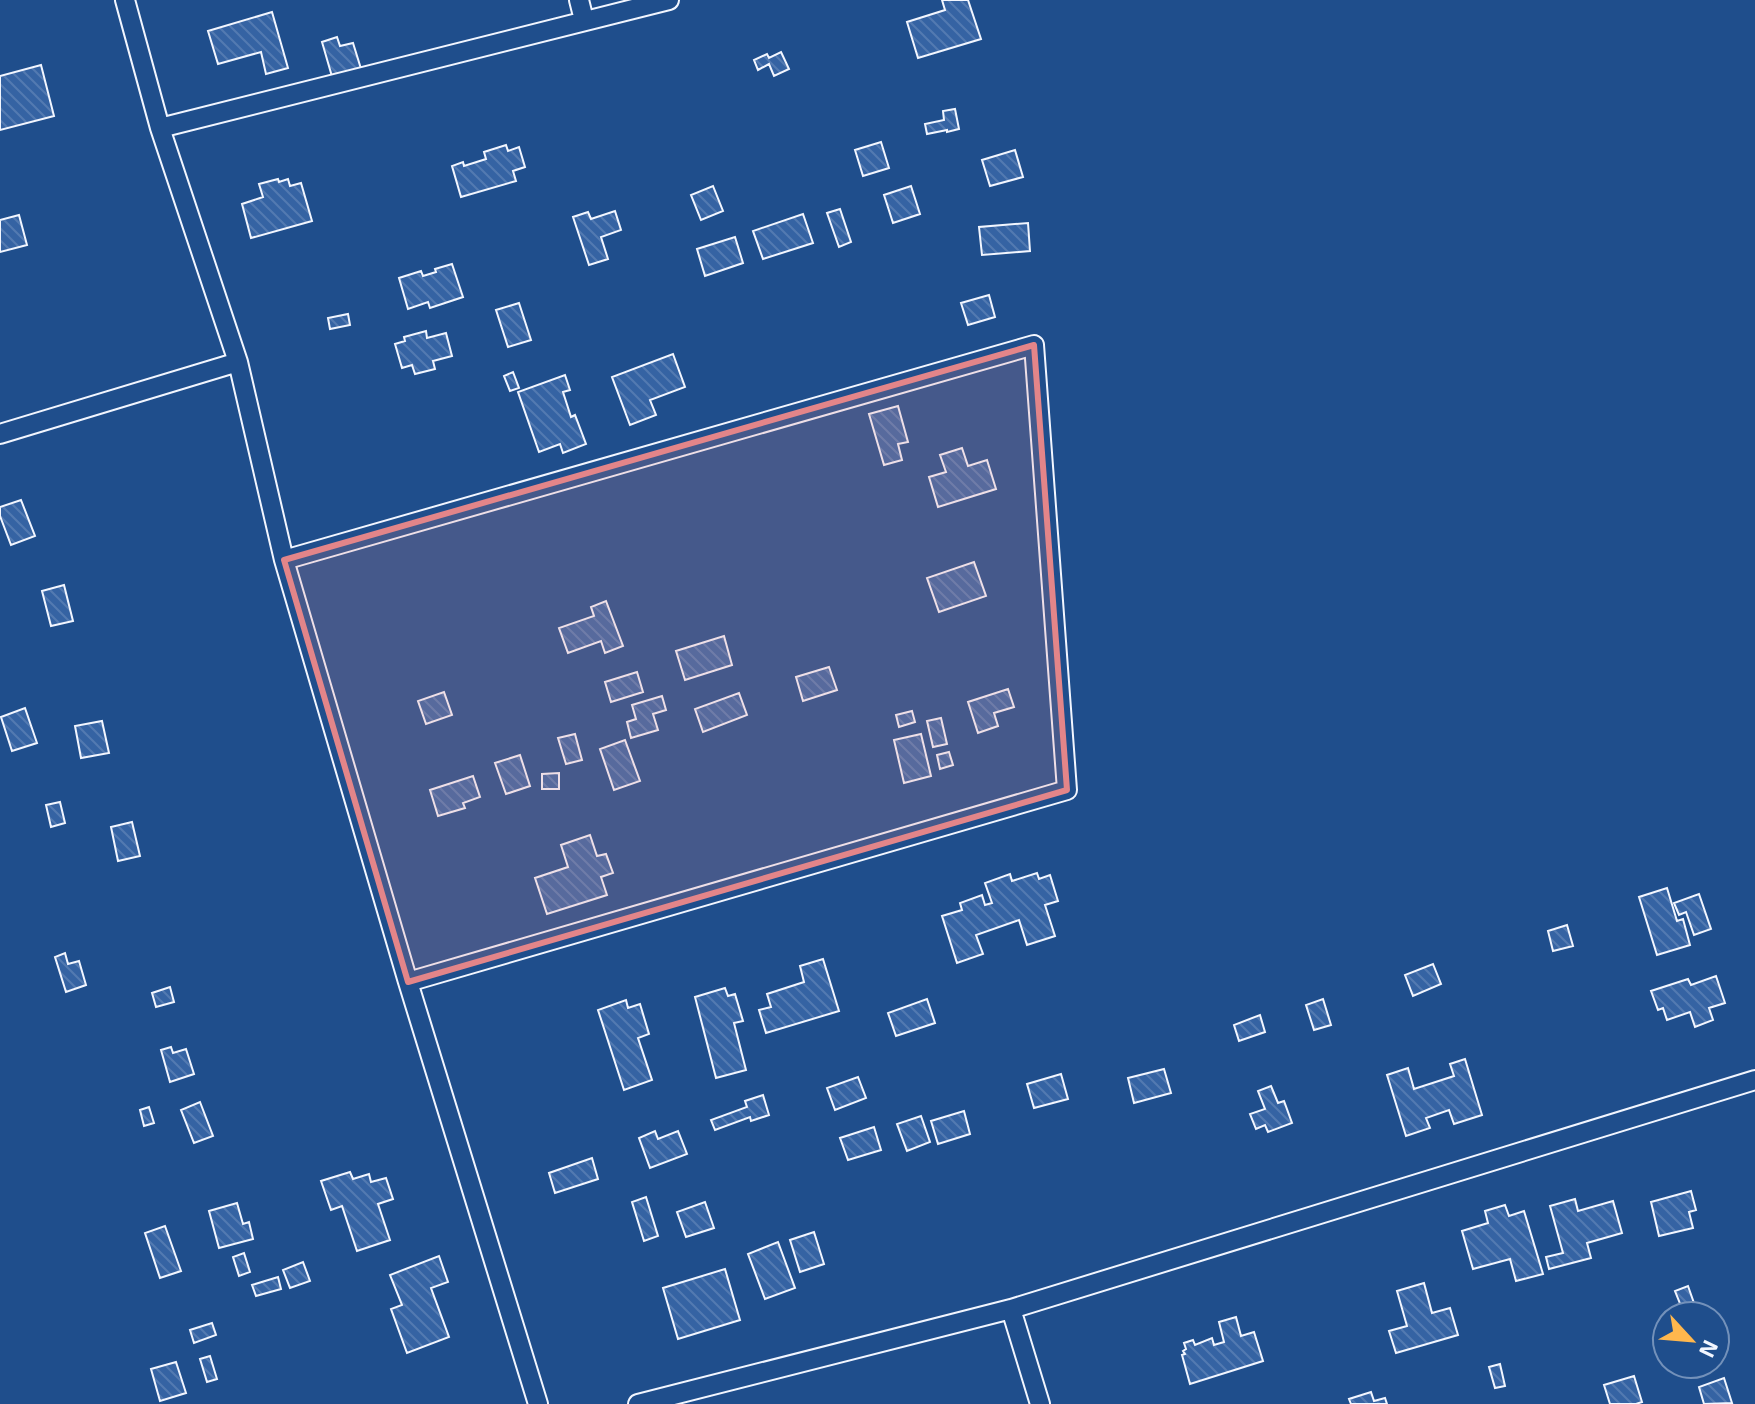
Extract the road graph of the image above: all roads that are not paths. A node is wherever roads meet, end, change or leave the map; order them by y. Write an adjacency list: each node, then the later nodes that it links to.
1 (125, 0): 5 (street)
2 (579, 0): 4 (street)
3 (669, 0): 4 (street)
4 (584, 20): 5 (street)
5 (160, 128): 6 (street)
6 (238, 362): 7 (street); 8 (street)
7 (0, 434)
8 (284, 560): 9 (street); 9 (street)
9 (408, 982): 12 (street)
10 (1755, 1080): 11 (street)
11 (1011, 1309): 13 (street); 14 (street)
12 (538, 1404)
13 (638, 1404)
14 (1040, 1404)

